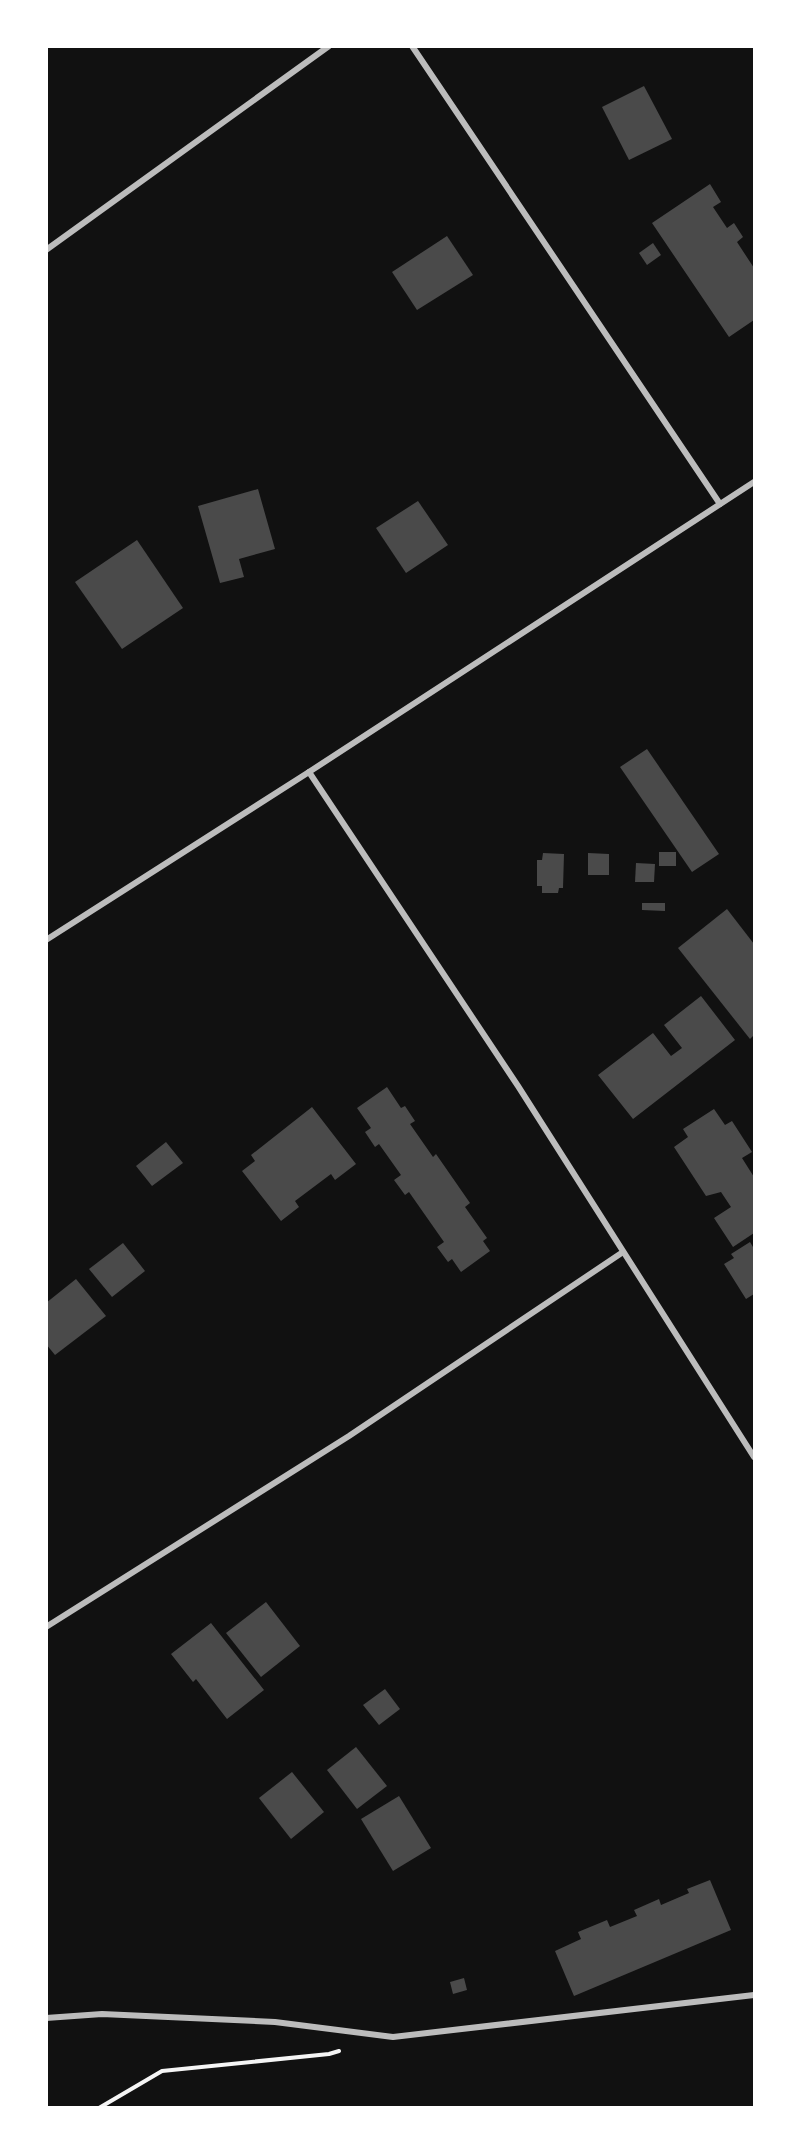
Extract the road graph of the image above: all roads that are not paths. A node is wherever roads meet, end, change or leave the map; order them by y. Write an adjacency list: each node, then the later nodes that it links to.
1 (329, 46): 3 (street)
2 (412, 46): 5 (street)
3 (46, 250)
4 (754, 482): 5 (street)
5 (720, 504): 6 (street)
6 (309, 772): 7 (street); 8 (street)
7 (46, 940)
8 (623, 1252): 9 (street); 10 (street)
9 (754, 1457)
10 (46, 1627)
11 (754, 1995): 12 (street)
12 (46, 2018)

